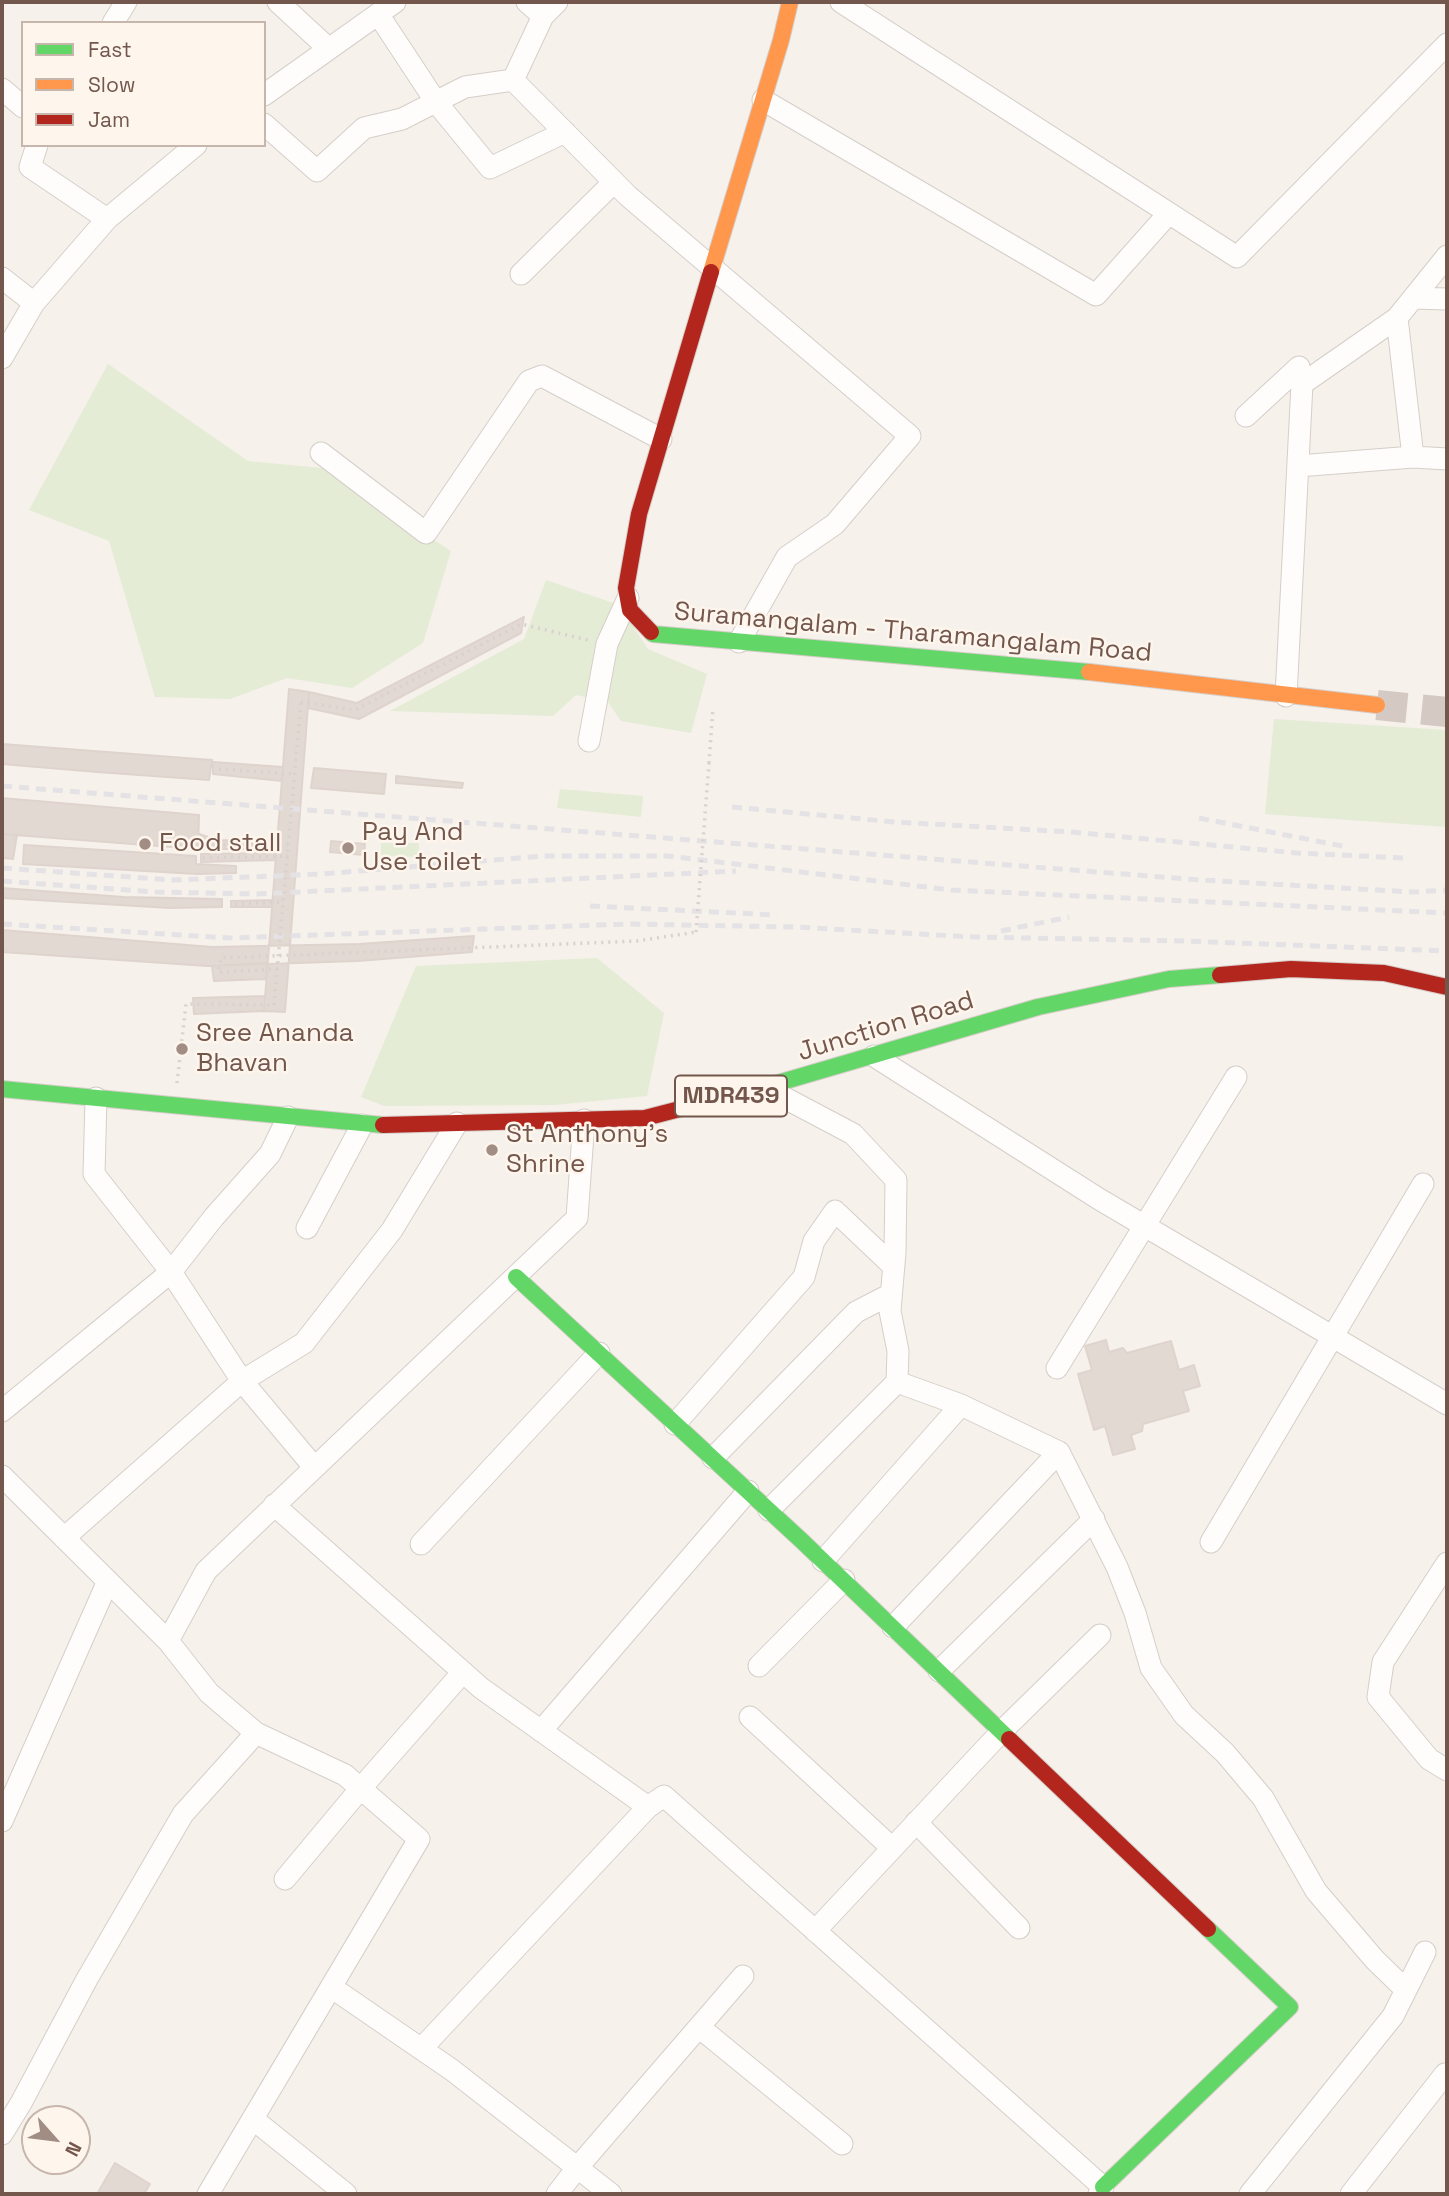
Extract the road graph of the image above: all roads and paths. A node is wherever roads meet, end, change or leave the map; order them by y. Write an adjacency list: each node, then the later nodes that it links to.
1 (126, 2): 8 (street)
2 (278, 2): 10 (street)
3 (527, 2): 7 (street)
4 (790, 2): 14 (main road)
5 (841, 2): 22 (street)
6 (386, 8): 10 (street); 15 (street)
7 (550, 9): 11 (street)
8 (114, 21)
9 (1447, 44): 22 (street)
10 (329, 49): 13 (street)
11 (513, 80): 15 (street); 18 (street)
12 (2, 89): 16 (street)
13 (266, 94)
14 (763, 100): 22 (street); 25 (main road)
15 (436, 102): 17 (street); 18 (street)
16 (21, 105)
17 (266, 126)
18 (565, 132): 21 (street)
19 (36, 147): 23 (street)
20 (194, 147): 23 (street)
21 (614, 181): 25 (street); 26 (street)
22 (1169, 213)
23 (107, 219): 30 (street)
24 (1447, 256): 28 (street)
25 (712, 267): 35 (main road); 41 (street)
26 (522, 274)
27 (2, 278): 30 (street)
28 (1413, 298): 29 (street); 31 (street)
29 (1447, 299)
30 (34, 303): 32 (street)
31 (1397, 318): 33 (street); 37 (street)
32 (2, 358)
33 (1302, 384): 34 (street); 39 (street)
34 (1246, 416)
35 (661, 439): 36 (street); 40 (main road)
36 (321, 453)
37 (1413, 457): 38 (street); 39 (street)
38 (1447, 459)
39 (1298, 466): 43 (street)
40 (628, 598): 41 (main road, Suramangalam - Tharamangalam Road); 42 (street)
41 (739, 642): 43 (main road, Suramangalam - Tharamangalam Road)
42 (607, 644): 46 (street); 48 (path, bridge)
43 (1286, 696): 44 (main road, Suramangalam - Tharamangalam Road)
44 (1377, 705)
45 (713, 708): 55 (path, bridge)
46 (589, 741)
47 (219, 769): 48 (path)
48 (295, 774): 50 (path, bridge)
49 (204, 839): 50 (path)
50 (288, 845): 51 (path, bridge)
51 (288, 856): 52 (path); 53 (path, bridge)
52 (203, 858)
53 (283, 902): 54 (path); 55 (path, bridge)
54 (235, 904)
55 (278, 968): 62 (path, bridge)
56 (1447, 987): 57 (main road, Junction Road / MDR439)
57 (874, 1056): 59 (main road, Junction Road / MDR439); 68 (street)
58 (1236, 1077): 68 (street)
59 (766, 1088): 64 (main road, Junction Road / MDR439); 70 (street)
60 (2, 1089): 61 (main road, Junction Road / MDR439)
61 (96, 1098): 62 (main road, Junction Road / MDR439); 71 (street)
62 (175, 1106): 63 (main road, Junction Road / MDR439)
63 (288, 1117): 66 (main road, Junction Road / MDR439); 71 (street)
64 (584, 1120): 65 (main road, Junction Road / MDR439); 72 (street)
65 (457, 1123): 66 (main road, Junction Road / MDR439); 77 (street)
66 (362, 1125): 69 (street)
67 (1423, 1184): 74 (street)
68 (1144, 1225): 74 (street); 76 (street)
69 (307, 1228)
70 (894, 1267): 73 (street); 82 (street)
71 (170, 1272): 77 (street); 81 (street)
72 (516, 1277): 75 (main road); 85 (street)
73 (891, 1294): 78 (street); 84 (street)
74 (1334, 1337): 79 (street); 92 (street)
75 (598, 1353): 82 (main road); 93 (street)
76 (1057, 1368)
77 (242, 1381): 85 (street); 91 (street)
78 (897, 1382): 80 (street); 89 (street)
79 (1447, 1404)
80 (961, 1405): 83 (street); 94 (street)
81 (2, 1411)
82 (676, 1424): 84 (main road)
83 (1059, 1452): 90 (street); 99 (street)
84 (713, 1458): 87 (main road)
85 (314, 1467): 88 (street)
86 (2, 1476): 91 (street)
87 (748, 1490): 89 (main road); 106 (street)
88 (274, 1505): 101 (street); 104 (street)
89 (769, 1510): 94 (main road)
90 (1094, 1519): 103 (street); 121 (street)
91 (64, 1538): 97 (street)
92 (1211, 1542)
93 (421, 1544)
94 (823, 1561): 96 (main road)
95 (1447, 1563): 98 (street)
96 (844, 1580): 99 (main road); 102 (street)
97 (108, 1581): 101 (street); 112 (street)
98 (1438, 1597): 109 (street)
99 (893, 1627): 103 (main road)
100 (1100, 1635): 107 (street)
101 (168, 1641): 108 (street)
102 (759, 1666)
103 (939, 1671): 107 (main road)
104 (463, 1672): 106 (street); 110 (street)
105 (750, 1717): 114 (street)
106 (541, 1731): 111 (street)
107 (1002, 1731): 113 (street); 129 (main road)
108 (256, 1733): 110 (street); 126 (street)
109 (1447, 1770)
110 (361, 1788): 115 (street); 120 (street)
111 (648, 1807): 117 (street); 123 (street)
112 (2, 1821)
113 (916, 1822): 114 (street); 116 (street)
114 (892, 1848): 117 (street)
115 (285, 1879)
116 (1019, 1928)
117 (815, 1931): 129 (street)
118 (1425, 1952): 121 (street)
119 (743, 1976): 122 (street)
120 (331, 1987): 123 (street); 125 (street)
121 (1406, 1990): 134 (street)
122 (699, 2027): 127 (street); 128 (street)
123 (421, 2049): 128 (street)
124 (1445, 2074): 135 (street)
125 (253, 2119): 130 (street); 131 (street)
126 (2, 2134)
127 (842, 2144)
128 (577, 2168): 132 (street); 133 (street)
129 (1101, 2191)
130 (208, 2194)
131 (346, 2194)
132 (557, 2194)
133 (611, 2194)
134 (1250, 2194)
135 (1351, 2194)

